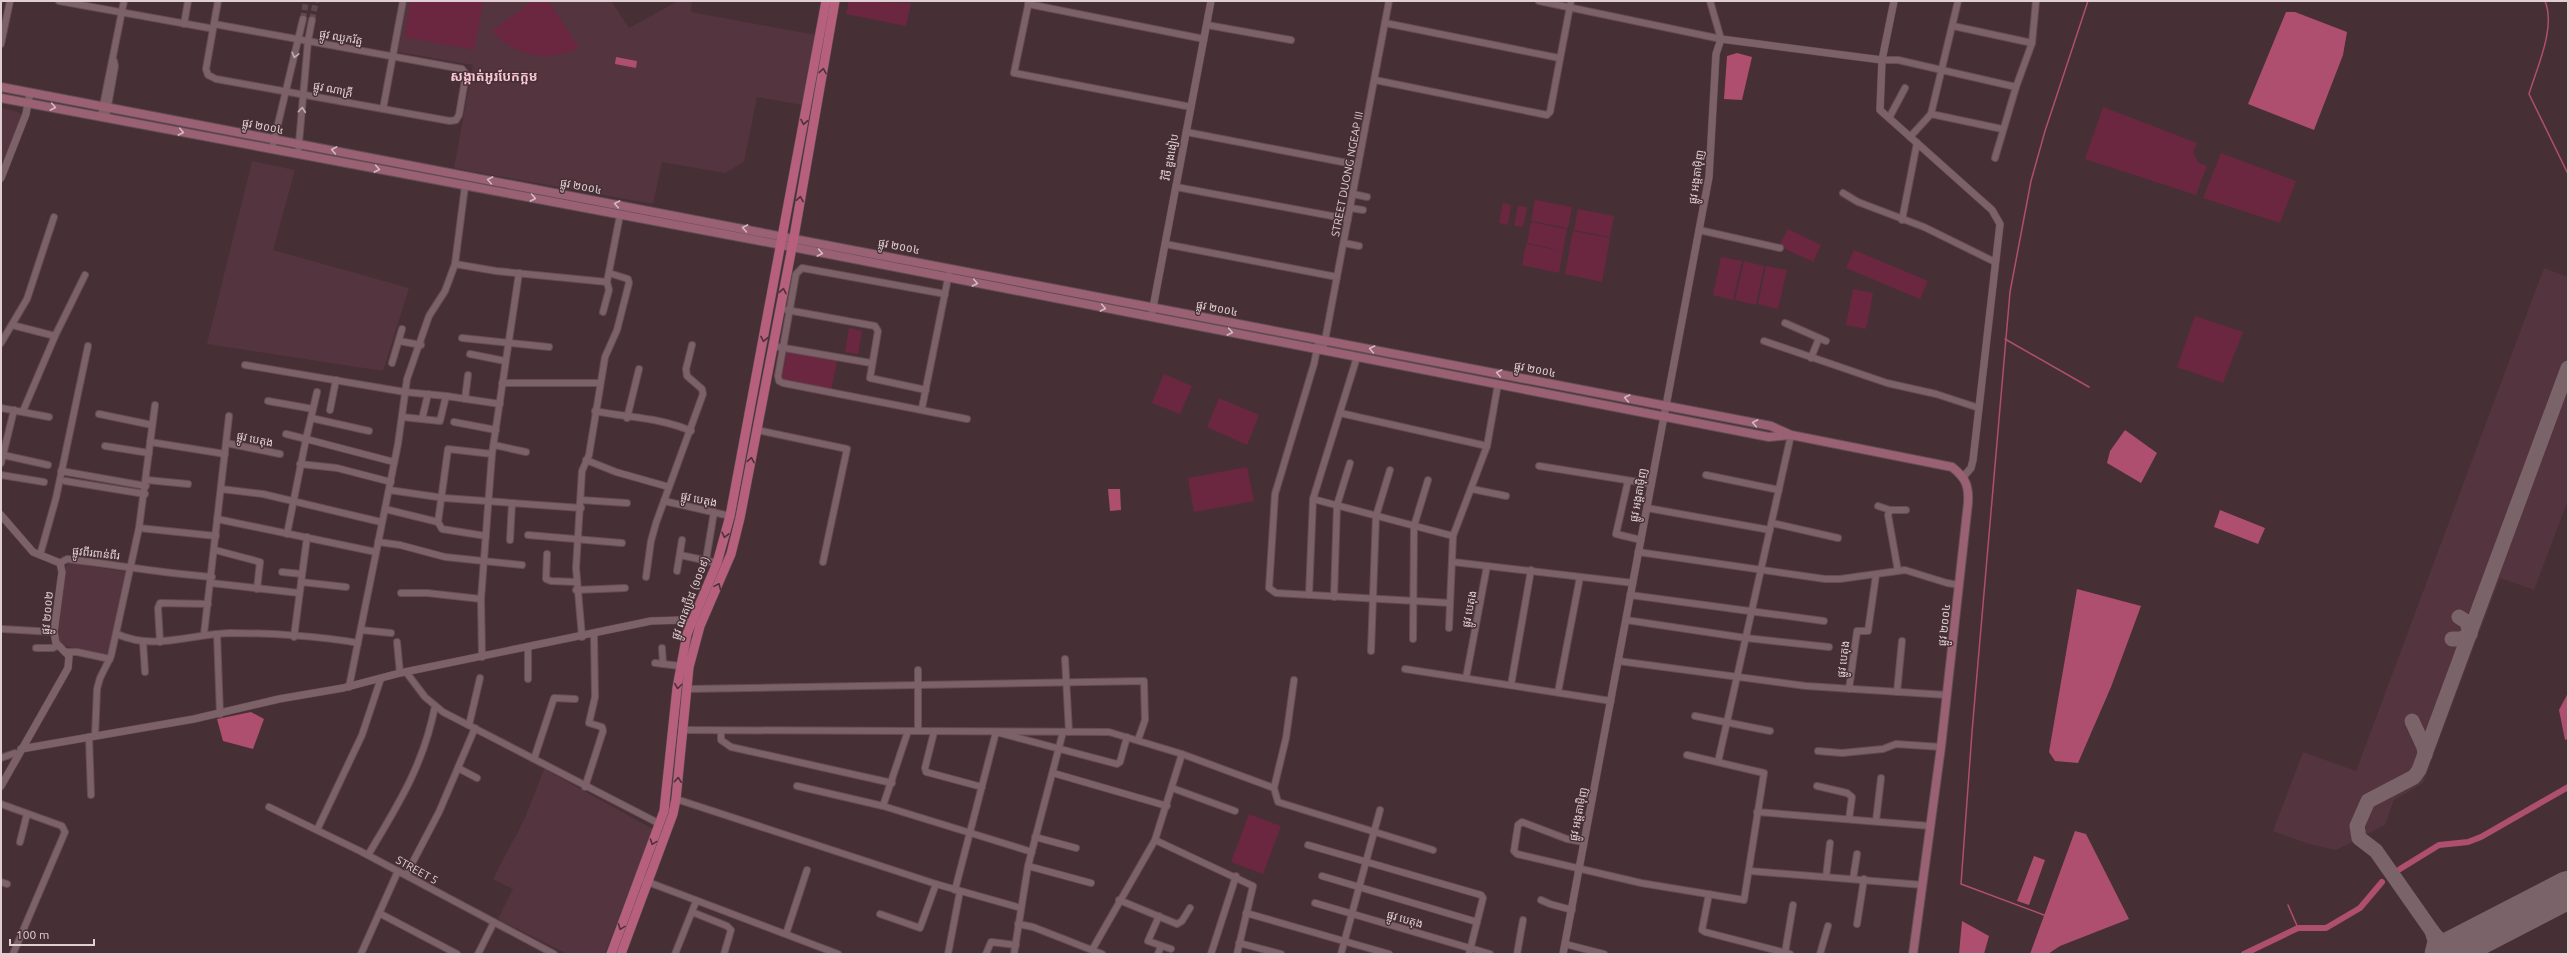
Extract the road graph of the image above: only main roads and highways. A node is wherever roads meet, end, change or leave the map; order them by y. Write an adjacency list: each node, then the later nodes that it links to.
1 (826, 1): 9 (main road, ផ្លូវ ណតប្រ៊ីដ (១០១៩), one-way to 9)
2 (835, 1): 10 (main road, ផ្លូវ ណតប្រ៊ីដ (១០១៩), one-way to 2)
3 (1, 87): 5 (main road, ផ្លូវ ២០០៤, one-way to 3)
4 (1, 98): 6 (main road, ផ្លូវ ២០០៤, one-way to 6)
5 (348, 153): 6 (main road); 7 (main road, ផ្លូវ ២០០៤)
6 (347, 163): 8 (main road, ផ្លូវ ២០០៤, one-way to 8)
7 (401, 163): 8 (main road); 9 (main road, ផ្លូវ ២០០៤, one-way to 7)
8 (400, 173): 11 (main road, ផ្លូវ ២០០៤, one-way to 11)
9 (784, 235): 10 (main road, ផ្លូវ ២០០៤); 11 (main road, ផ្លូវ ណតប្រ៊ីដ (១០១៩))
10 (794, 237): 12 (main road, ផ្លូវ ណតប្រ៊ីដ (១០១៩)); 13 (main road, ផ្លូវ ២០០៤, one-way to 10)
11 (782, 245): 12 (main road, ផ្លូវ ២០០៤); 14 (main road, ផ្លូវ ណតប្រ៊ីដ (១០១៩), one-way to 14)
12 (792, 247): 13 (main road, ផ្លូវ ២០០៤, one-way to 13); 14 (main road, ផ្លូវ ណតប្រ៊ីដ (១០១៩), one-way to 12)
13 (1791, 435): 17 (main road, ផ្លូវ ២០០៤)
14 (644, 880): 15 (main road, ផ្លូវ ណតប្រ៊ីដ (១០១៩), one-way to 15); 16 (main road, ផ្លូវ ណតប្រ៊ីដ (១០១៩))
15 (611, 954)
16 (621, 954)
17 (1913, 954)

